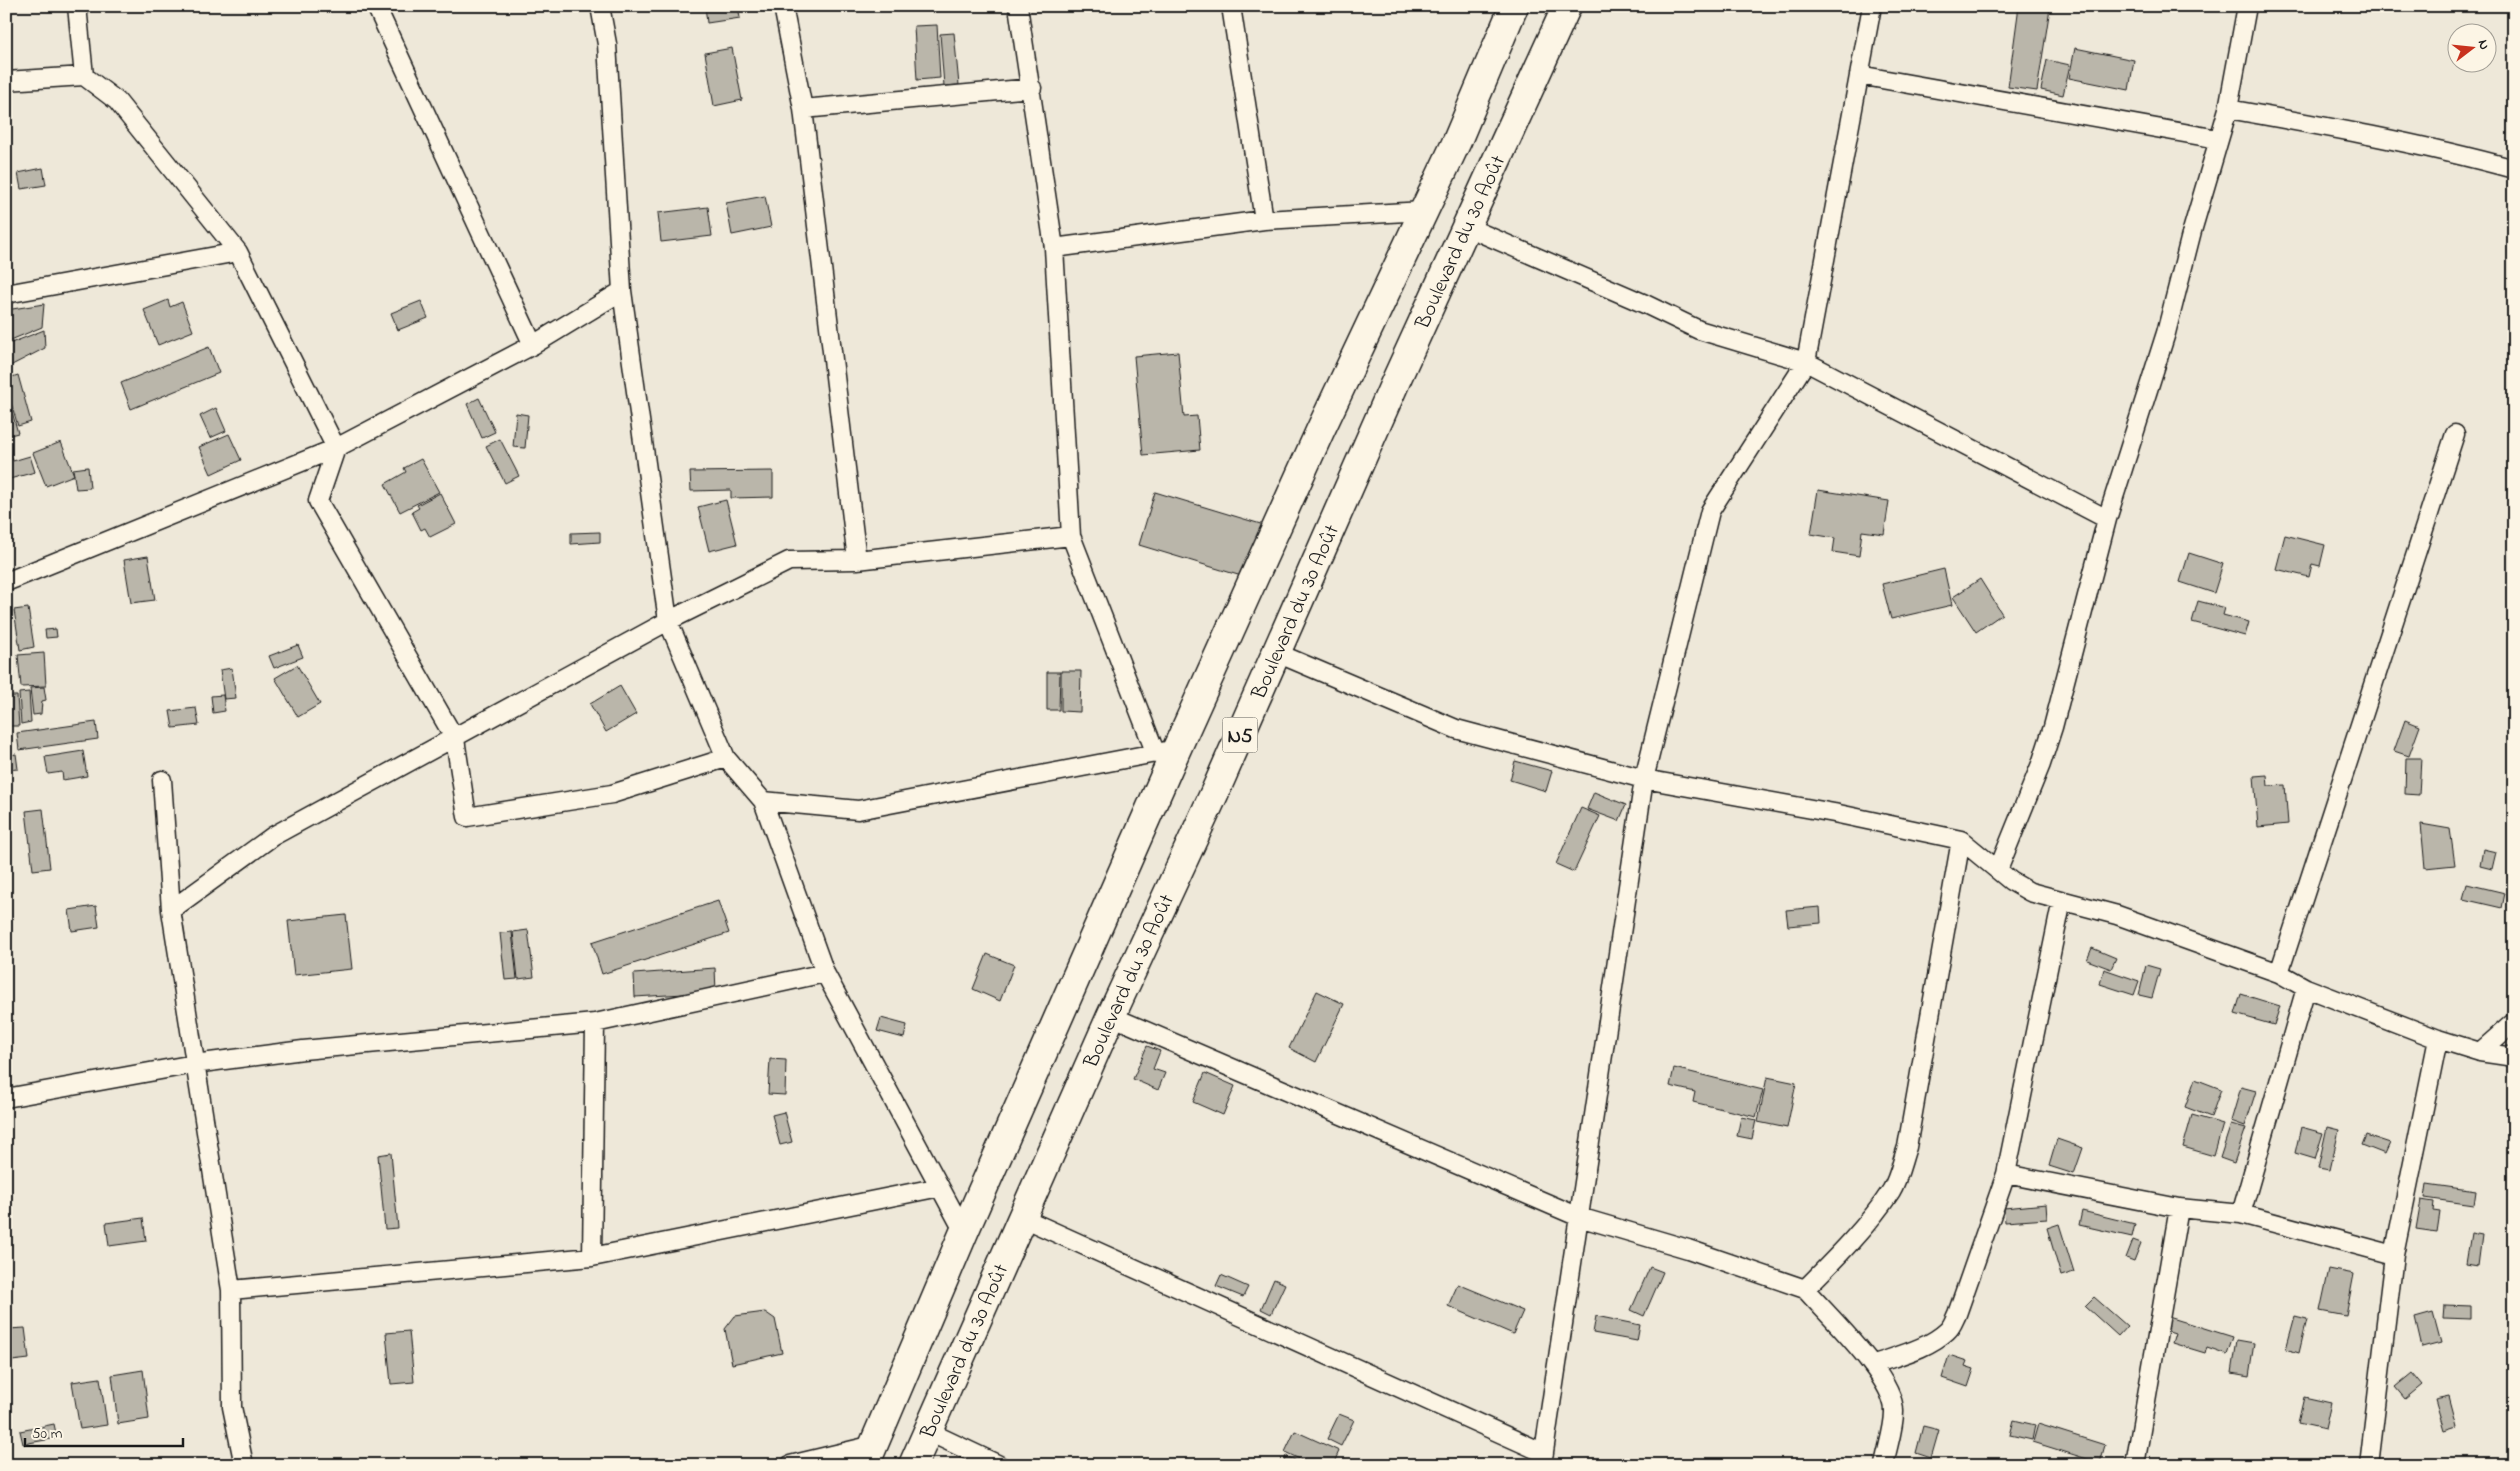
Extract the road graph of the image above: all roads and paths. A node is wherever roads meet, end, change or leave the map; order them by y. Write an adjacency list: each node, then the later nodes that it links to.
1 (77, 6): 12 (street)
2 (376, 6): 26 (street)
3 (600, 6): 24 (street)
4 (783, 6): 15 (street)
5 (1018, 6): 14 (street)
6 (1231, 6): 20 (street)
7 (1514, 6): 19 (highway, Boulevard du 30 Août / N5)
8 (1567, 6): 21 (highway, Boulevard du 30 Août / N5)
9 (1872, 6): 11 (street)
10 (2247, 6): 16 (street)
11 (1859, 75): 17 (street); 27 (street)
12 (84, 76): 13 (street); 23 (street)
13 (6, 81)
14 (1032, 88): 15 (street); 22 (street)
15 (803, 109): 32 (street)
16 (2228, 110): 17 (street); 18 (street)
17 (2218, 139): 30 (street)
18 (2514, 169)
19 (1424, 211): 20 (street); 37 (highway, Boulevard du 30 Août / N5)
20 (1264, 220): 22 (street)
21 (1467, 227): 27 (street); 35 (highway, Boulevard du 30 Août / N5)
22 (1054, 248): 31 (street)
23 (238, 252): 25 (street); 29 (street)
24 (622, 292): 26 (street); 34 (street)
25 (6, 294)
26 (533, 345): 29 (street)
27 (1806, 362): 30 (street); 39 (street)
28 (2455, 434): 47 (street)
29 (336, 448): 33 (street); 36 (street)
30 (2107, 520): 43 (street)
31 (1071, 536): 32 (street); 37 (street)
32 (857, 560): 34 (street)
33 (6, 582)
34 (668, 621): 36 (street); 38 (street)
35 (1277, 653): 39 (street); 49 (highway, Boulevard du 30 Août / N5)
36 (455, 739): 38 (street); 45 (street)
37 (1167, 751): 41 (street); 63 (highway, Boulevard du 30 Août / N5)
38 (726, 758): 41 (street)
39 (1644, 779): 42 (street); 61 (street)
40 (162, 780): 45 (street)
41 (762, 801): 46 (street)
42 (1961, 840): 43 (street); 67 (street)
43 (1998, 870): 44 (street)
44 (2062, 900): 47 (street); 57 (street)
45 (171, 910): 55 (street)
46 (825, 973): 51 (street); 58 (street)
47 (2279, 973): 48 (street)
48 (2306, 988): 52 (street); 60 (street)
49 (1111, 1016): 61 (street); 62 (highway, Boulevard du 30 Août / N5)
50 (2514, 1022): 53 (street)
51 (595, 1023): 55 (street); 65 (street)
52 (2438, 1039): 53 (street); 64 (street)
53 (2480, 1052): 54 (street)
54 (2514, 1057)
55 (194, 1064): 56 (street); 66 (street)
56 (6, 1098)
57 (2006, 1174): 59 (street); 68 (street)
58 (940, 1187): 63 (street); 65 (street)
59 (2179, 1208): 60 (street); 77 (street)
60 (2241, 1214): 64 (street)
61 (1579, 1217): 67 (street); 71 (street)
62 (1023, 1218): 69 (highway, Boulevard du 30 Août / N5); 71 (street)
63 (964, 1232): 70 (highway, Boulevard du 30 Août / N5)
64 (2394, 1255): 78 (street)
65 (592, 1257): 66 (street)
66 (231, 1290): 72 (street)
67 (1805, 1290): 68 (street)
68 (1872, 1365): 76 (street)
69 (927, 1431): 74 (highway, Boulevard du 30 Août / N5); 75 (street)
70 (870, 1455): 73 (street)
71 (1543, 1459)
72 (244, 1465)
73 (790, 1465)
74 (913, 1465)
75 (999, 1465)
76 (1884, 1465)
77 (2135, 1465)
78 (2368, 1465)

